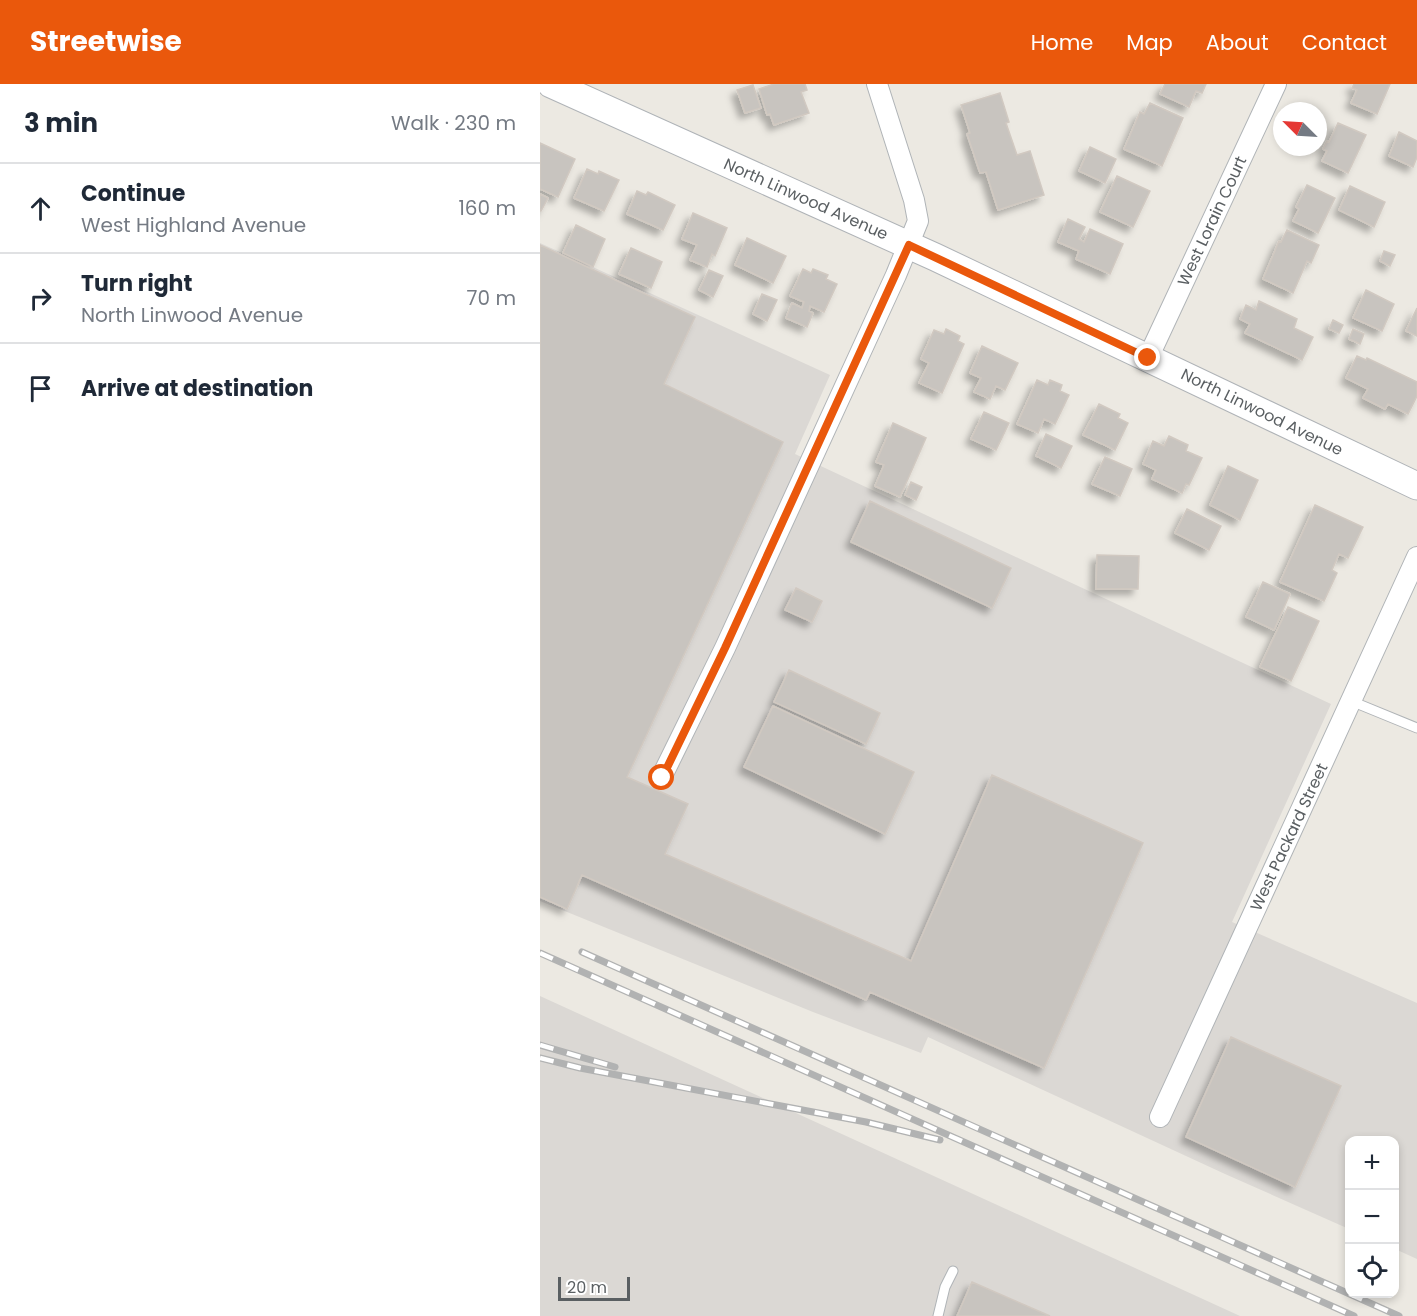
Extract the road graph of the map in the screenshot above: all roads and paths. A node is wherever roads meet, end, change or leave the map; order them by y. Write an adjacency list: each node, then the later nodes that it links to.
1 (551, 84): 4 (street, North Linwood Avenue)
2 (877, 84): 4 (street)
3 (1276, 84): 5 (street, West Lorain Court)
4 (909, 245): 5 (street, North Linwood Avenue); 10 (street)
5 (1148, 358): 6 (street, North Linwood Avenue)
6 (1417, 486)
7 (1417, 556): 8 (street, West Packard Street)
8 (1351, 701): 9 (lane); 11 (street, West Packard Street)
9 (1417, 728)
10 (662, 778)
11 (1160, 1117)
12 (953, 1271): 13 (lane)
13 (938, 1316)

